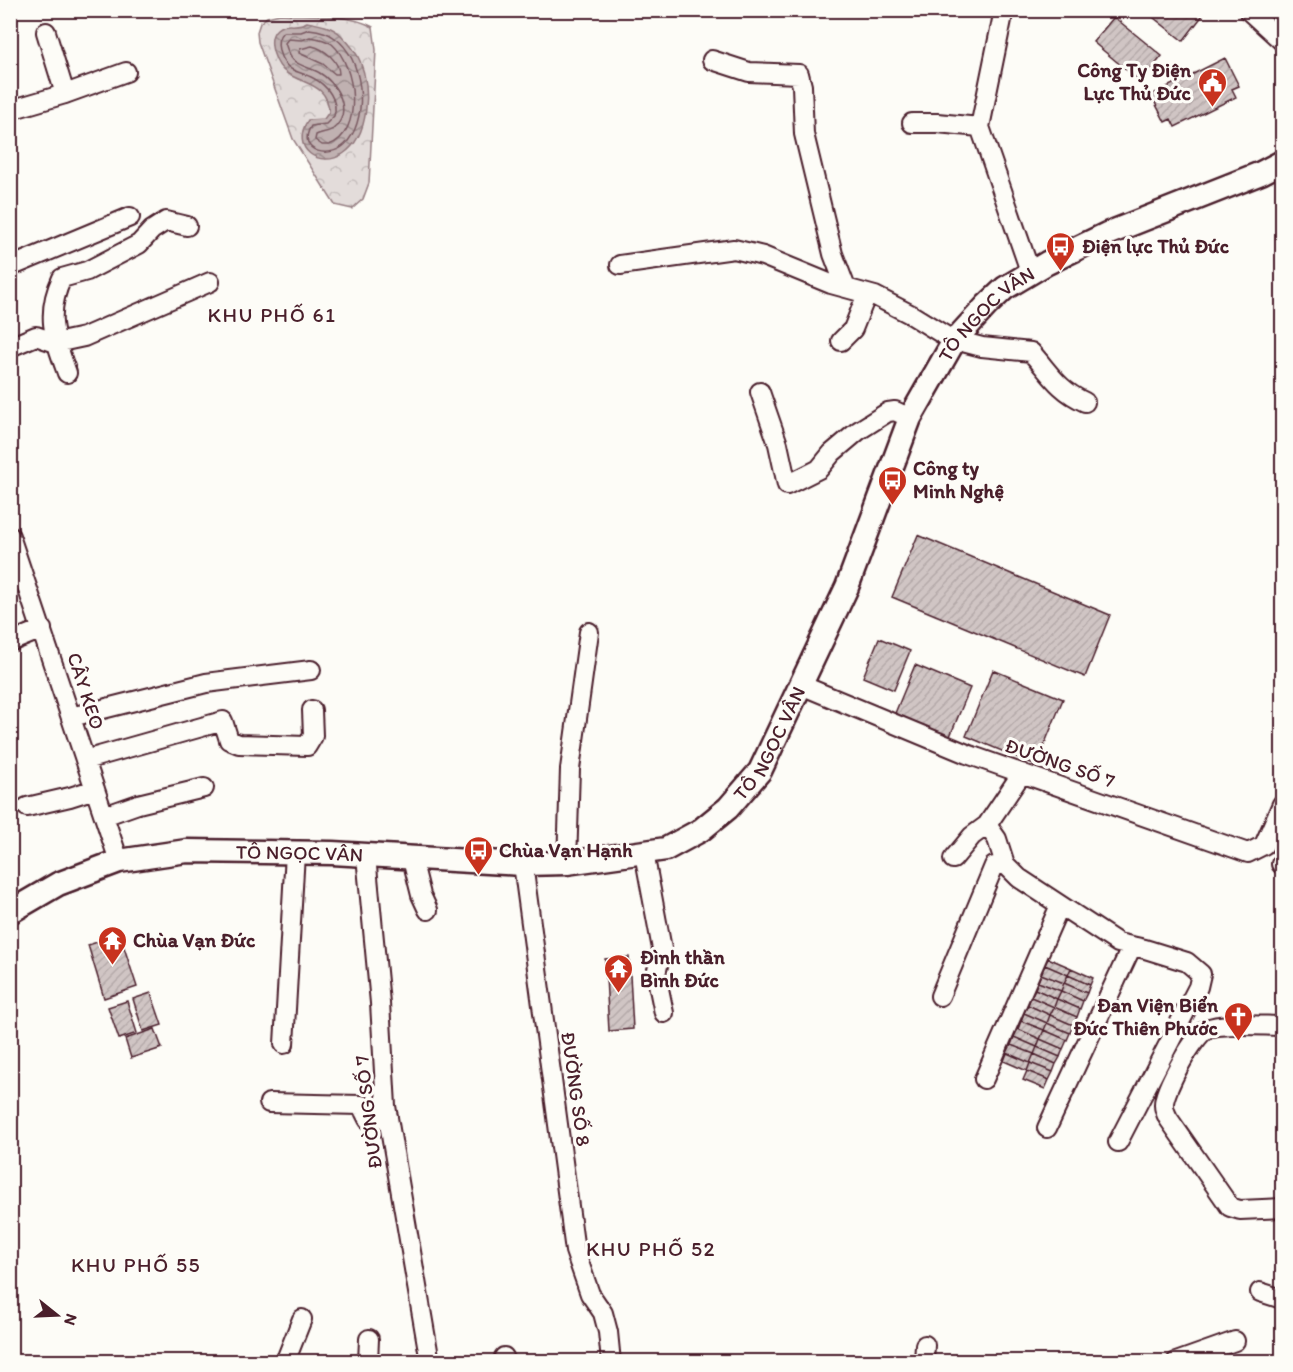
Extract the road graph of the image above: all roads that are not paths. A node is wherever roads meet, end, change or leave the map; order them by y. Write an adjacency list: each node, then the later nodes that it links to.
1 (1004, 10): 10 (street)
2 (1248, 10): 4 (street)
3 (46, 32): 7 (street)
4 (1282, 41)
5 (712, 60): 18 (street)
6 (126, 72): 7 (street)
7 (65, 94): 8 (street)
8 (10, 111)
9 (912, 123): 10 (street)
10 (980, 127): 16 (street)
11 (1282, 162): 16 (main road, TÔ NGỌC VÂN)
12 (130, 217): 15 (street)
13 (187, 226): 22 (street)
14 (620, 265): 18 (street)
15 (10, 267)
16 (1031, 274): 20 (main road, TÔ NGỌC VÂN)
17 (210, 282): 22 (street)
18 (846, 288): 19 (street)
19 (867, 294): 20 (street); 21 (street)
20 (954, 340): 26 (street); 27 (main road, TÔ NGỌC VÂN)
21 (841, 341)
22 (56, 343): 23 (street); 24 (street)
23 (10, 347)
24 (67, 373)
25 (760, 392): 27 (street)
26 (1085, 402)
27 (910, 418): 33 (main road, TÔ NGỌC VÂN)
28 (10, 536): 29 (street, CÂY KEO)
29 (42, 629): 31 (street); 35 (street, CÂY KEO)
30 (589, 632): 50 (street)
31 (10, 642)
32 (311, 670): 35 (street)
33 (801, 685): 37 (street, ĐƯỜNG SỐ 7); 45 (main road, TÔ NGỌC VÂN)
34 (312, 710): 36 (street)
35 (71, 717): 36 (street, CÂY KEO)
36 (85, 760): 39 (street, CÂY KEO)
37 (1022, 773): 40 (street, ĐƯỜNG SỐ 7); 43 (street)
38 (204, 788): 42 (street)
39 (95, 789): 41 (street); 42 (street, CÂY KEO)
40 (1282, 804)
41 (27, 807)
42 (104, 816): 49 (street, CÂY KEO)
43 (987, 825): 48 (street); 52 (street)
44 (295, 853): 46 (main road, TÔ NGỌC VÂN); 49 (main road, TÔ NGỌC VÂN); 60 (street)
45 (644, 853): 50 (main road, TÔ NGỌC VÂN); 58 (street)
46 (366, 856): 47 (main road, TÔ NGỌC VÂN); 63 (street, ĐƯỜNG SỐ 7)
47 (412, 859): 51 (main road, TÔ NGỌC VÂN); 54 (street)
48 (953, 859)
49 (119, 861): 55 (main road, TÔ NGỌC VÂN)
50 (567, 863): 51 (main road, TÔ NGỌC VÂN)
51 (523, 864): 75 (street, ĐƯỜNG SỐ 8)
52 (1005, 864): 53 (street); 57 (street)
53 (1060, 905): 56 (street); 61 (street)
54 (428, 910)
55 (10, 912)
56 (1132, 946): 64 (street); 65 (street)
57 (940, 996)
58 (664, 1012)
59 (1282, 1026): 66 (street)
60 (284, 1044)
61 (984, 1079)
62 (269, 1103): 63 (street)
63 (388, 1116): 74 (street, ĐƯỜNG SỐ 7)
64 (1047, 1128)
65 (1118, 1142)
66 (1282, 1208)
67 (1260, 1292): 68 (street)
68 (1282, 1299)
69 (302, 1319): 72 (street)
70 (369, 1339): 73 (street)
71 (1235, 1341): 76 (street)
72 (285, 1362)
73 (368, 1362)
74 (430, 1362)
75 (611, 1362)
76 (1176, 1362)

